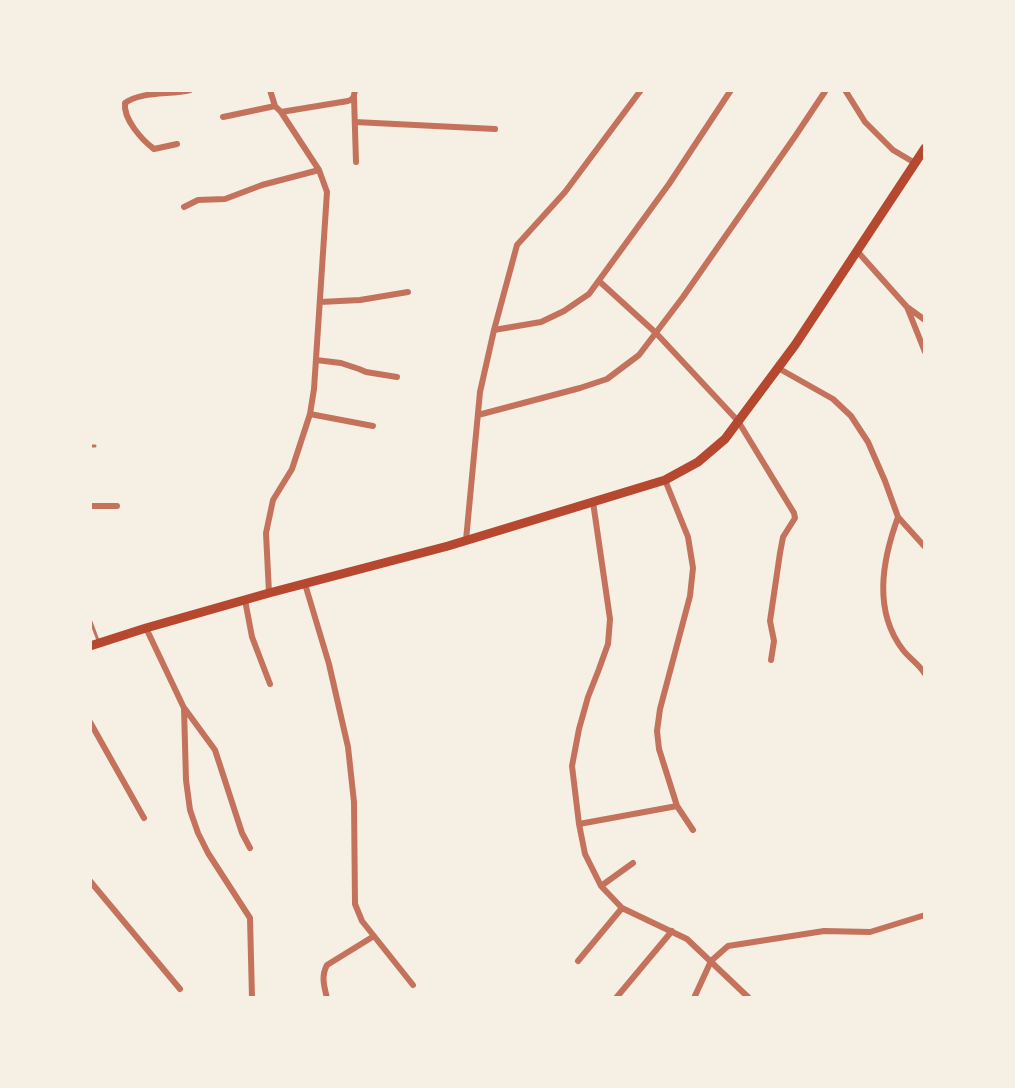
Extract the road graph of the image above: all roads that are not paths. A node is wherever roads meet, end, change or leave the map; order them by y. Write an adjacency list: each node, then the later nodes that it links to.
1 (190, 90): 13 (street)
2 (270, 90): 8 (street)
3 (731, 90): 20 (street)
4 (826, 90): 26 (street)
5 (845, 90): 16 (street)
6 (637, 91): 25 (street)
7 (355, 93): 9 (street); 11 (street)
8 (275, 106): 9 (street); 10 (street)
9 (281, 112): 17 (street)
10 (223, 117)
11 (355, 122): 12 (street); 15 (street)
12 (495, 129)
13 (177, 144)
14 (925, 148): 16 (main road)
15 (356, 162)
16 (915, 163): 19 (main road)
17 (319, 170): 18 (street); 22 (street)
18 (184, 207)
19 (857, 251): 23 (street); 29 (main road)
20 (599, 281): 25 (street); 26 (street)
21 (408, 292): 22 (street)
22 (320, 302): 28 (street)
23 (907, 307): 24 (street); 27 (street)
24 (925, 320)
25 (494, 330): 32 (street)
26 (656, 333): 32 (street); 33 (street)
27 (925, 352)
28 (316, 360): 30 (street); 31 (street)
29 (778, 368): 33 (main road); 41 (street)
30 (396, 377)
31 (310, 414): 34 (street); 45 (street)
32 (478, 414): 42 (street)
33 (738, 421): 37 (main road); 50 (street)
34 (373, 426)
35 (90, 446): 36 (lane)
36 (95, 446)
37 (665, 480): 38 (main road); 55 (street)
38 (593, 502): 42 (main road); 57 (street)
39 (90, 506): 40 (street)
40 (117, 506)
41 (898, 517): 43 (street); 51 (street)
42 (466, 540): 44 (main road)
43 (925, 547)
44 (305, 584): 45 (main road); 66 (street)
45 (269, 593): 46 (main road)
46 (245, 600): 48 (main road); 52 (street)
47 (90, 619): 49 (lane)
48 (146, 628): 49 (main road); 53 (street)
49 (93, 645)
50 (771, 660)
51 (925, 674)
52 (270, 684)
53 (184, 708): 59 (street); 71 (street)
54 (90, 722): 56 (street)
55 (677, 806): 57 (street); 58 (street)
56 (144, 818)
57 (579, 824): 62 (street)
58 (693, 830)
59 (250, 848)
60 (633, 863): 62 (street)
61 (90, 881): 70 (street)
62 (600, 886): 63 (street)
63 (622, 908): 65 (street); 67 (street)
64 (925, 915): 68 (street)
65 (672, 931): 68 (street); 73 (street)
66 (374, 936): 69 (street); 72 (street)
67 (578, 961)
68 (711, 961): 74 (street); 75 (street)
69 (413, 985)
70 (180, 989)
71 (252, 998)
72 (327, 998)
73 (616, 998)
74 (694, 998)
75 (749, 998)

